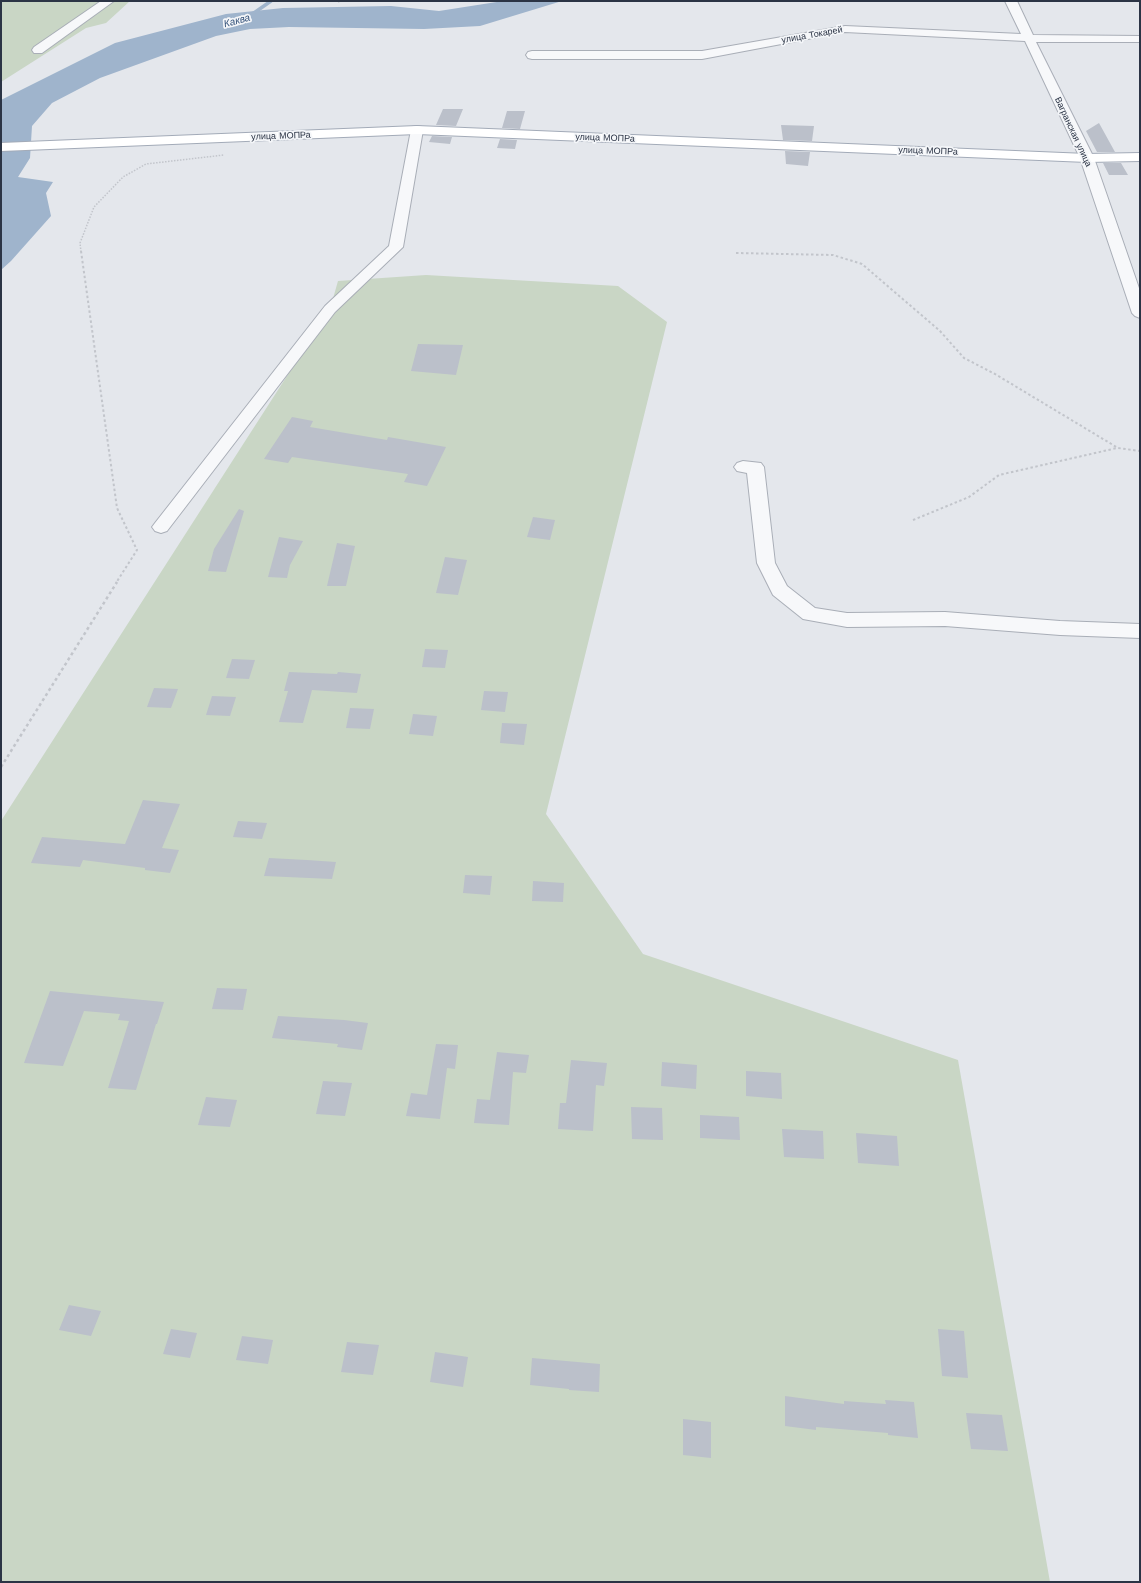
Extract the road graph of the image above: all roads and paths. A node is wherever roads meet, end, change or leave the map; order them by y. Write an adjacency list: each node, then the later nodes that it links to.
1 (108, 1): 7 (street)
2 (341, 1): 4 (path)
3 (1011, 1): 5 (street, Вагранская улица)
4 (338, 2)
5 (1029, 38): 6 (street, улица Токарей); 8 (street, улица Токарей); 13 (street, Вагранская улица)
6 (1140, 39)
7 (38, 50)
8 (532, 55)
9 (417, 130): 10 (main road, улица МОПРа); 13 (main road, улица МОПРа); 20 (street)
10 (1, 147)
11 (230, 154): 22 (path)
12 (1140, 157): 13 (main road, улица МОПРа)
13 (1087, 158): 15 (street, Вагранская улица)
14 (736, 253): 16 (path)
15 (1140, 313)
16 (1118, 448): 17 (path); 19 (path)
17 (1140, 451)
18 (743, 467): 21 (street)
19 (913, 520)
20 (161, 527)
21 (1140, 631)
22 (1, 767)

